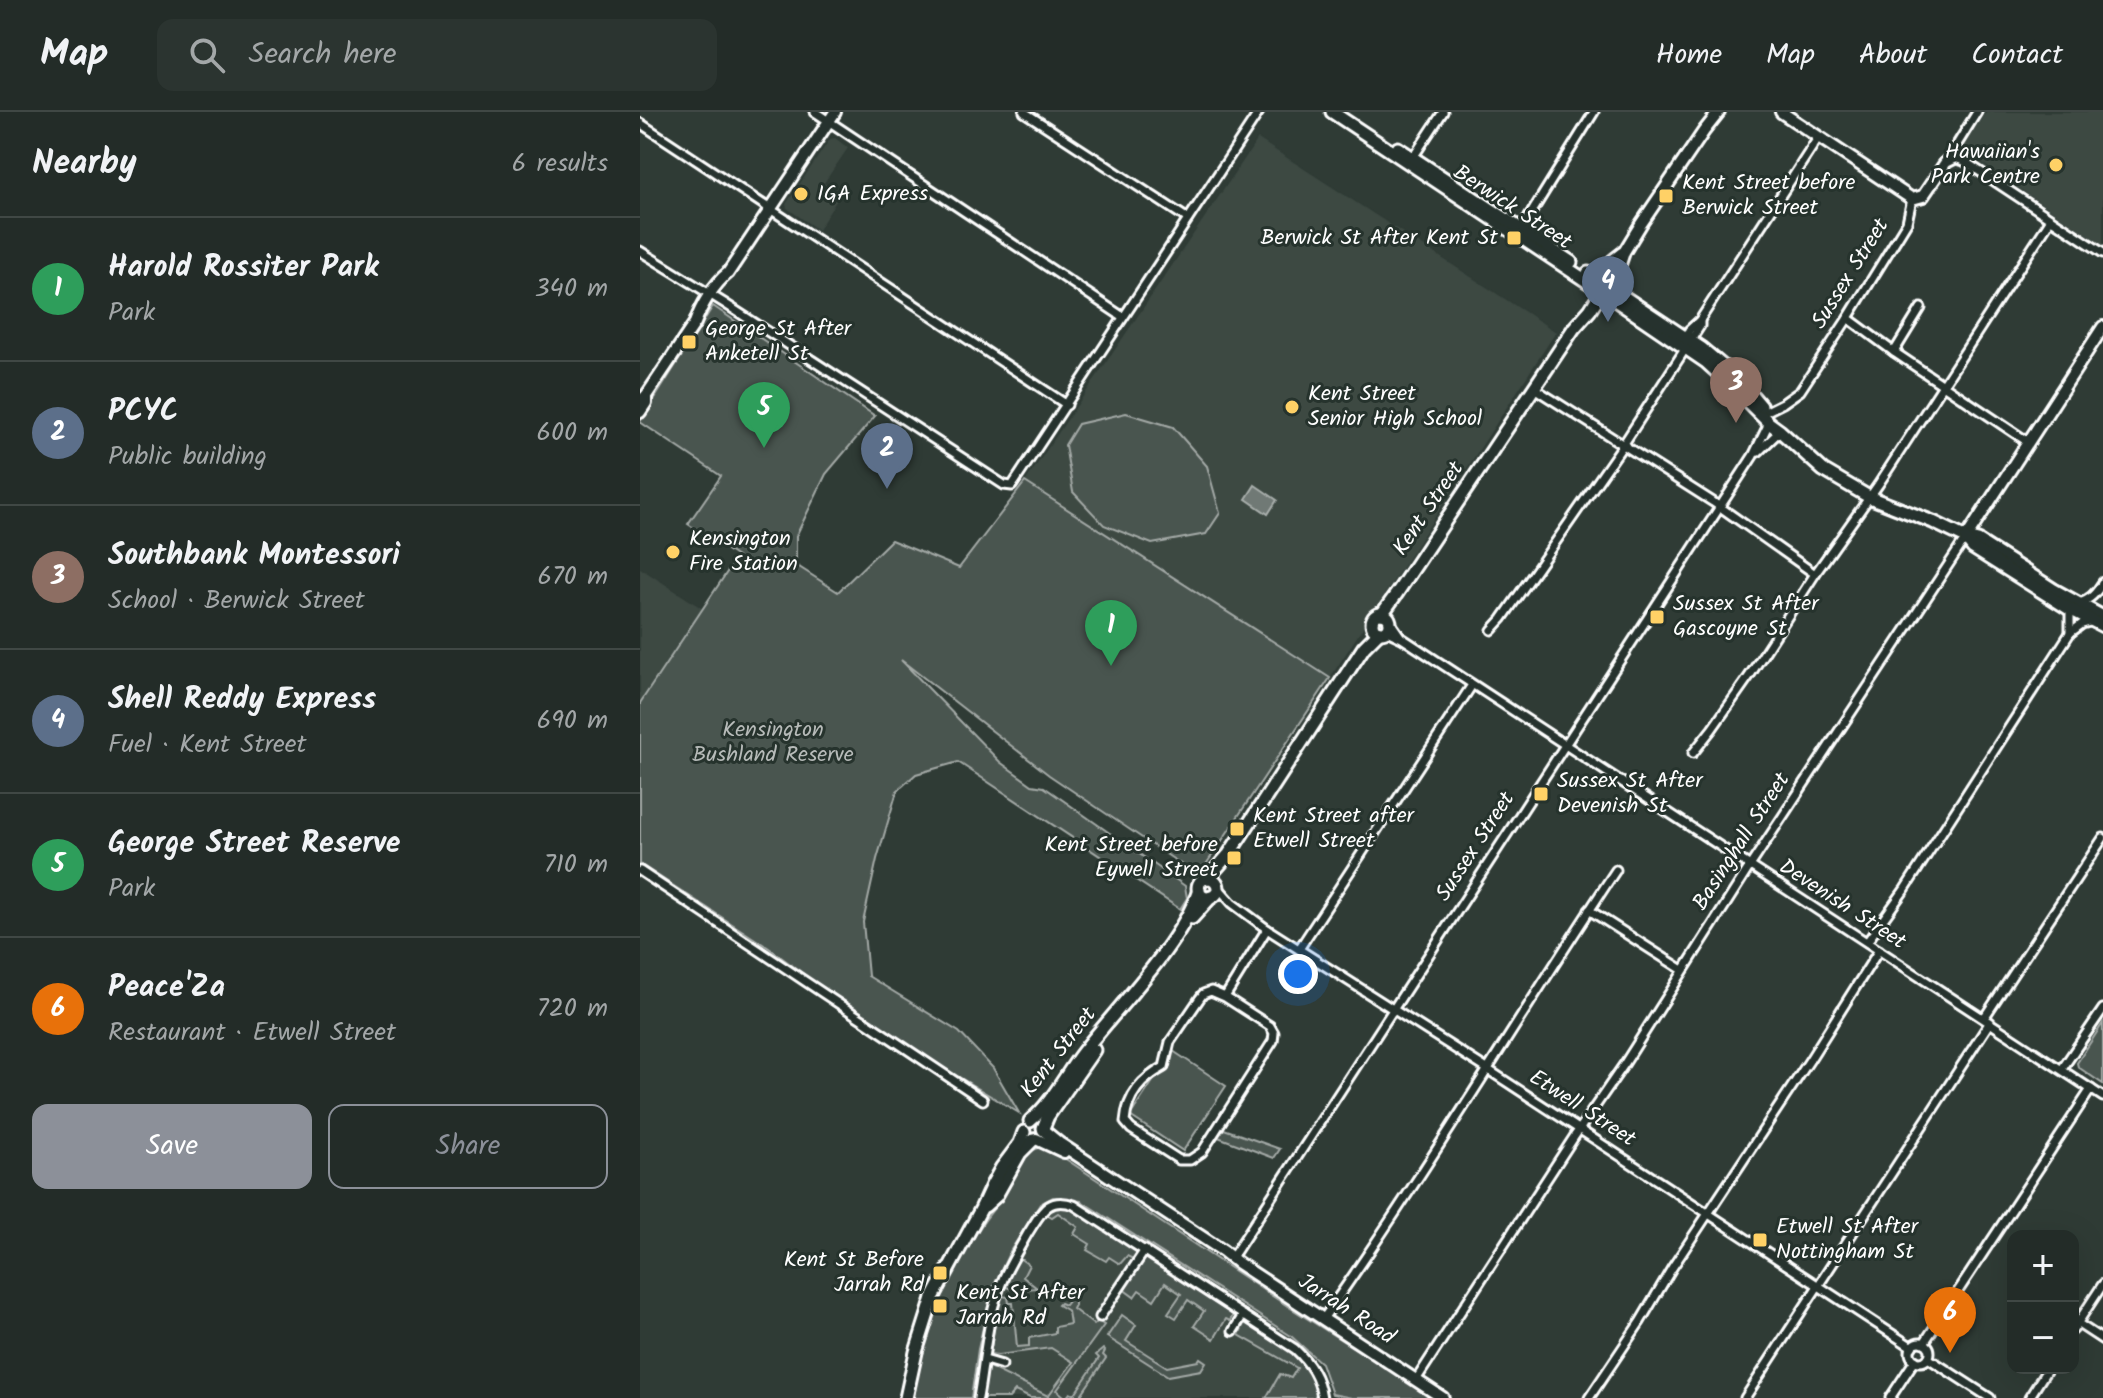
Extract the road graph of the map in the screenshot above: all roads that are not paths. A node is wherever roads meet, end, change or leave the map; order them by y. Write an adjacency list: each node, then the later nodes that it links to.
1 (815, 112): 11 (street)
2 (1024, 112): 18 (street)
3 (1259, 112): 18 (street)
4 (1332, 112): 15 (main road, Berwick Street)
5 (1344, 112): 15 (main road, Berwick Street)
6 (1443, 112): 15 (street)
7 (1594, 112): 20 (street)
8 (1716, 112): 23 (street, Kent Street)
9 (1781, 112): 13 (street)
10 (1977, 112): 14 (street, Sussex Street)
11 (832, 117): 17 (street); 26 (street)
12 (640, 123): 17 (street)
13 (1818, 138): 16 (street); 29 (street)
14 (1954, 158): 16 (street, Sussex Street); 19 (street)
15 (1411, 160): 20 (main road, Berwick Street); 23 (main road, Berwick Street)
16 (1912, 199): 27 (street, Sussex Street)
17 (771, 209): 24 (street); 34 (street)
18 (1188, 219): 26 (street)
19 (2051, 219): 22 (street); 31 (street)
20 (1528, 232): 23 (main road, Berwick Street)
21 (640, 251): 24 (street)
22 (2103, 253)
23 (1601, 286): 29 (main road, Berwick Street); 32 (main road, Kent Street)
24 (713, 297): 33 (street); 34 (street)
25 (1921, 308): 30 (street)
26 (1123, 317): 34 (street)
27 (1848, 318): 30 (street); 36 (street, Sussex Street)
28 (2103, 327): 38 (street, Basinghall Street)
29 (1687, 342): 36 (main road, Berwick Street); 39 (street)
30 (1894, 352): 31 (street)
31 (1943, 384): 38 (street); 41 (street)
32 (1533, 388): 39 (street); 49 (main road, Kent Street)
33 (643, 399): 35 (street)
34 (1067, 405)
35 (640, 412)
36 (1768, 417): 37 (main road, Berwick Street); 40 (street, Sussex Street)
37 (1780, 431): 40 (street, Sussex Street); 41 (main road, Berwick Street)
38 (2028, 442): 43 (street, Basinghall Street)
39 (1623, 445): 42 (street); 50 (street)
40 (1753, 456): 42 (street, Sussex Street)
41 (1869, 497): 43 (main road, Berwick Street); 44 (street)
42 (1720, 508): 44 (street); 53 (street, Sussex Street)
43 (1966, 538): 47 (main road, Berwick Street); 56 (street, Basinghall Street)
44 (1815, 574): 54 (street)
45 (2103, 582): 46 (street)
46 (2096, 592): 47 (street); 48 (street)
47 (2073, 606): 48 (main road, Berwick Street); 51 (street)
48 (2099, 619): 51 (street)
49 (1383, 624): 52 (street, Devenish Street); 59 (main road, Kent Street)
50 (1492, 630)
51 (2070, 633): 62 (street)
52 (1472, 685): 53 (street, Devenish Street); 63 (street)
53 (1566, 746): 56 (street, Devenish Street); 67 (street, Sussex Street)
54 (1693, 753)
55 (2103, 838): 69 (street)
56 (1750, 866): 62 (street, Devenish Street); 65 (street, Basinghall Street)
57 (1616, 870): 60 (street)
58 (640, 871): 74 (street)
59 (1213, 889): 61 (street, Etwell Street); 76 (main road, Kent Street); 76 (main road, Kent Street)
60 (1589, 910): 65 (street); 70 (street)
61 (1267, 929): 63 (street, Etwell Street); 66 (street)
62 (1867, 942): 64 (street, Devenish Street)
63 (1299, 949): 67 (street, Etwell Street)
64 (1879, 950): 69 (street, Devenish Street); 77 (street)
65 (1683, 970): 75 (street, Basinghall Street)
66 (1225, 997): 66 (street)
67 (1393, 1008): 70 (street, Etwell Street); 79 (street, Sussex Street)
68 (2103, 1009): 71 (street)
69 (1987, 1020): 71 (street, Devenish Street); 81 (street)
70 (1487, 1069): 75 (street, Etwell Street); 84 (street)
71 (2062, 1069): 72 (street, Devenish Street)
72 (2091, 1089): 73 (street, Devenish Street); 89 (street)
73 (2103, 1097)
74 (983, 1100)
75 (1579, 1129): 77 (street, Etwell Street); 96 (street, Basinghall Street)
76 (1035, 1132): 79 (street, Jarrah Road); 97 (main road, Kent Street)
77 (1708, 1213): 81 (street, Etwell Street); 101 (street)
78 (1145, 1250): 82 (street); 83 (street); 92 (street)
79 (1229, 1257): 84 (street, Jarrah Road)
80 (2103, 1284): 85 (street)
81 (1819, 1286): 90 (street, Etwell Street); 102 (street)
82 (1243, 1315): 87 (street); 99 (street)
83 (1100, 1317)
84 (1323, 1319): 96 (street, Jarrah Road)
85 (2079, 1320)
86 (2079, 1328): 88 (street)
87 (1233, 1331)
88 (2103, 1340)
89 (1924, 1343): 90 (street); 91 (street)
90 (1912, 1347): 93 (street)
91 (1928, 1358): 93 (street); 104 (street)
92 (985, 1360): 94 (street); 98 (street)
93 (1915, 1360): 103 (street)
94 (1002, 1365)
95 (2044, 1374): 105 (street)
96 (1416, 1380): 100 (street, Jarrah Road)
97 (906, 1398)
98 (978, 1398)
99 (1322, 1398)
100 (1443, 1398)
101 (1589, 1398)
102 (1745, 1398)
103 (1890, 1398)
104 (1990, 1398)
105 (2029, 1398)

